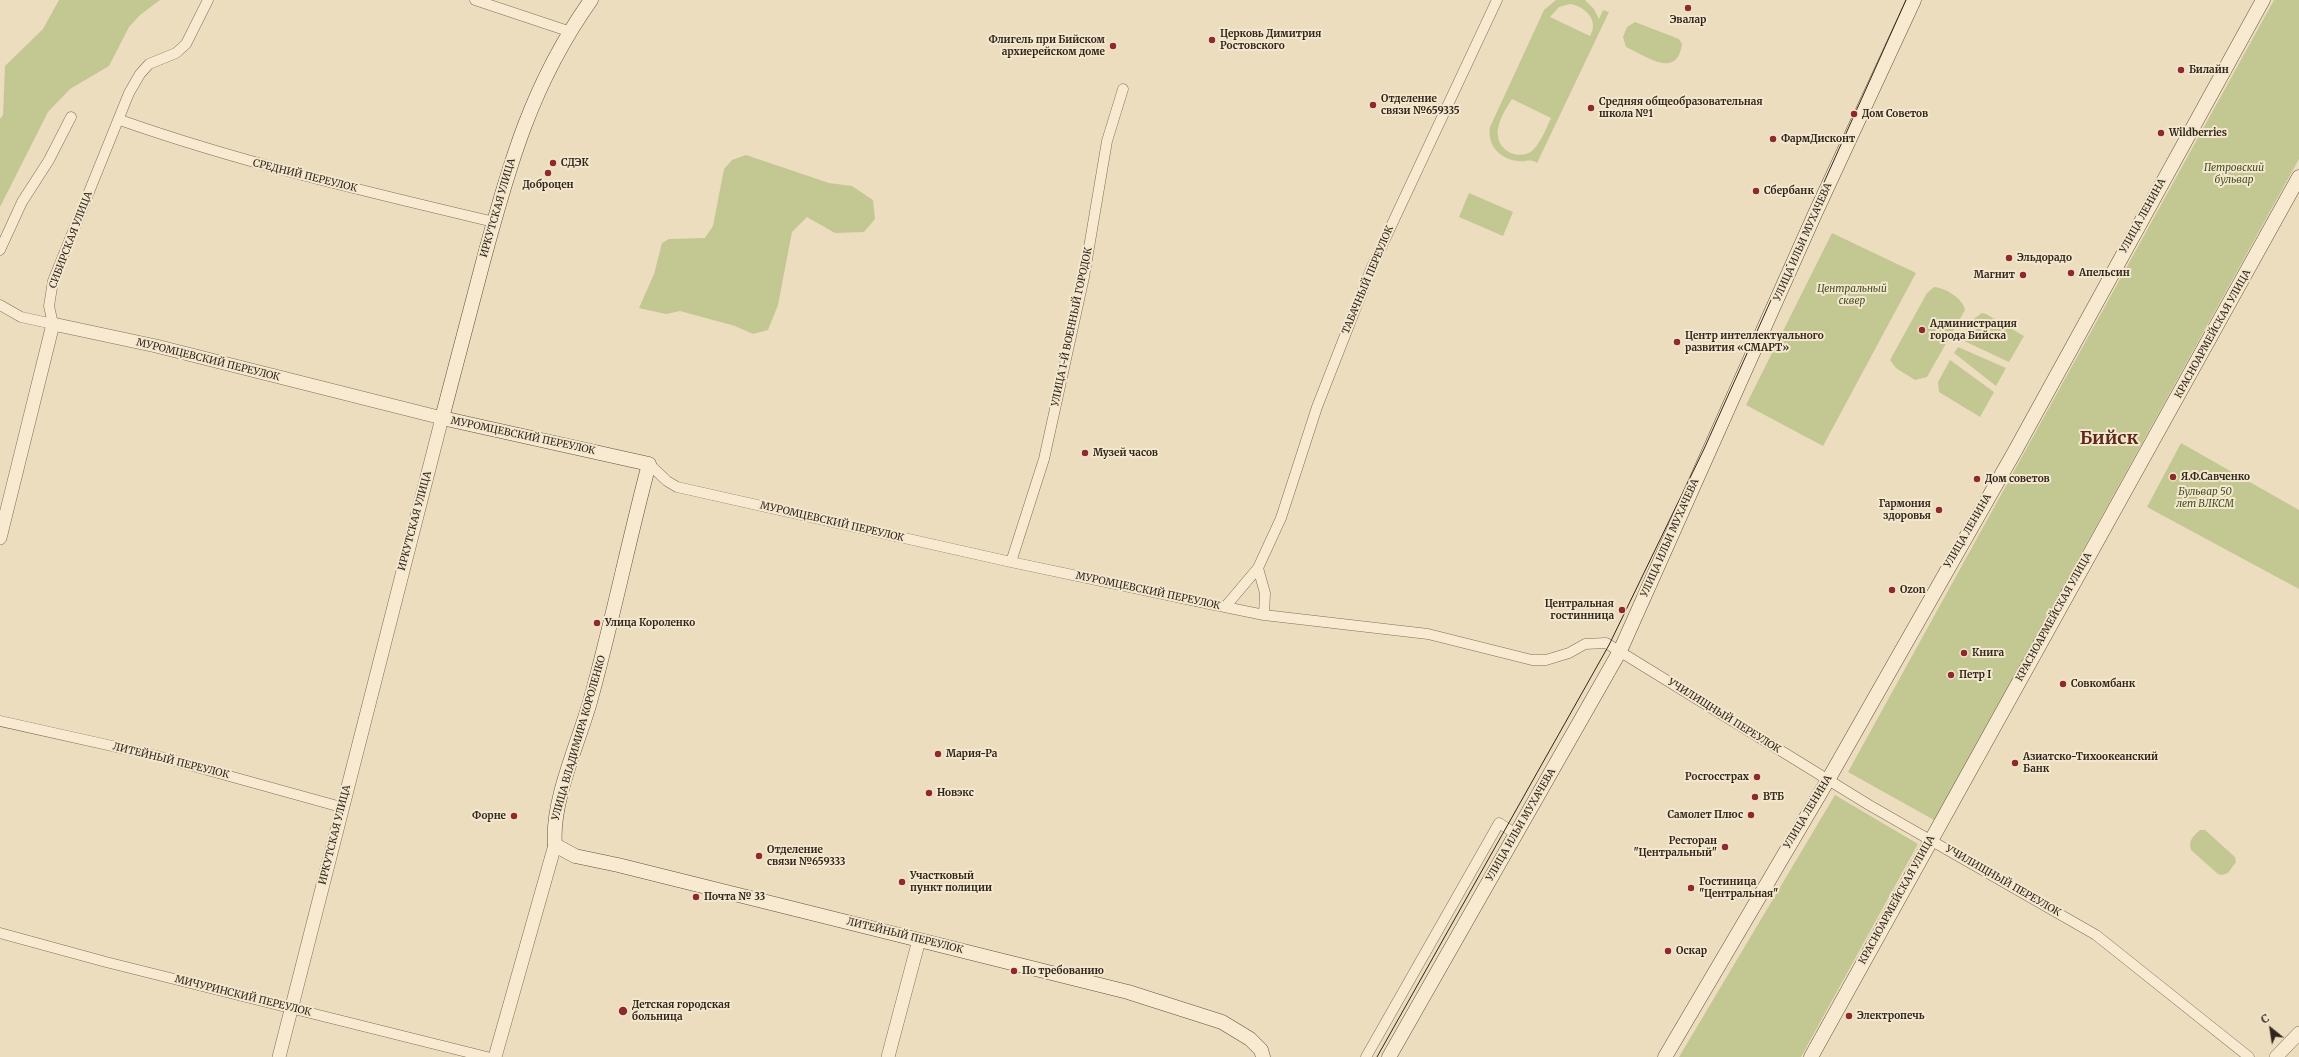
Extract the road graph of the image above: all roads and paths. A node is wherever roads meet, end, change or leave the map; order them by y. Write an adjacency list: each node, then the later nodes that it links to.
1 (208, 0): 10 (street, СИБИРСКАЯ УЛИЦА)
2 (475, 0): 7 (street)
3 (591, 0): 7 (main road, ИРКУТСКАЯ УЛИЦА)
4 (1497, 0): 20 (street, ТАБАЧНЫЙ ПЕРЕУЛОК)
5 (1914, 0): 23 (main road, УЛИЦА ИЛЬИ МУХАЧЕВА)
6 (2263, 0): 25 (main road, УЛИЦА ЛЕНИНА)
7 (568, 31): 12 (main road, ИРКУТСКАЯ УЛИЦА)
8 (1123, 89): 19 (street, УЛИЦА 1-Й ВОЕННЫЙ ГОРОДОК)
9 (71, 117): 13 (street)
10 (120, 120): 12 (street, СРЕДНИЙ ПЕРЕУЛОК); 15 (street, СИБИРСКАЯ УЛИЦА)
11 (2299, 177): 28 (main road, КРАСНОАРМЕЙСКАЯ УЛИЦА)
12 (494, 222): 16 (main road, ИРКУТСКАЯ УЛИЦА)
13 (0, 250)
14 (0, 305): 15 (street)
15 (52, 324): 16 (street, МУРОМЦЕВСКИЙ ПЕРЕУЛОК); 18 (street, СИБИРСКАЯ УЛИЦА)
16 (442, 418): 17 (main road, МУРОМЦЕВСКИЙ ПЕРЕУЛОК); 26 (street, ИРКУТСКАЯ УЛИЦА)
17 (649, 464): 19 (street, МУРОМЦЕВСКИЙ ПЕРЕУЛОК); 29 (main road, УЛИЦА ВЛАДИМИРА КОРОЛЕНКО)
18 (0, 538)
19 (1011, 562): 21 (street, МУРОМЦЕВСКИЙ ПЕРЕУЛОК)
20 (1258, 568): 21 (street, ТАБАЧНЫЙ ПЕРЕУЛОК); 22 (street)
21 (1225, 607): 22 (street, МУРОМЦЕВСКИЙ ПЕРЕУЛОК)
22 (1264, 615): 23 (street, МУРОМЦЕВСКИЙ ПЕРЕУЛОК)
23 (1620, 651): 25 (street, УЧИЛИЩНЫЙ ПЕРЕУЛОК); 27 (main road, УЛИЦА ИЛЬИ МУХАЧЕВА)
24 (0, 721): 26 (street, ЛИТЕЙНЫЙ ПЕРЕУЛОК)
25 (1828, 780): 28 (street, УЧИЛИЩНЫЙ ПЕРЕУЛОК); 41 (main road, УЛИЦА ЛЕНИНА)
26 (341, 807): 32 (street, ИРКУТСКАЯ УЛИЦА)
27 (1516, 834): 39 (street); 40 (main road, УЛИЦА ИЛЬИ МУХАЧЕВА)
28 (1930, 840): 42 (main road, КРАСНОАРМЕЙСКАЯ УЛИЦА); 43 (street, УЧИЛИЩНЫЙ ПЕРЕУЛОК)
29 (555, 845): 31 (main road, ЛИТЕЙНЫЙ ПЕРЕУЛОК); 36 (street, УЛИЦА ВЛАДИМИРА КОРОЛЕНКО)
30 (0, 933): 32 (street, МИЧУРИНСКИЙ ПЕРЕУЛОК)
31 (919, 940): 37 (street); 38 (main road, ЛИТЕЙНЫЙ ПЕРЕУЛОК)
32 (291, 1008): 34 (street, ИРКУТСКАЯ УЛИЦА); 35 (street, МИЧУРИНСКИЙ ПЕРЕУЛОК)
33 (2299, 1033): 44 (street)
34 (278, 1057)
35 (487, 1057)
36 (495, 1057)
37 (888, 1057)
38 (1263, 1057)
39 (1366, 1057)
40 (1389, 1057)
41 (1664, 1057)
42 (1812, 1057)
43 (2249, 1057)
44 (2276, 1057)

